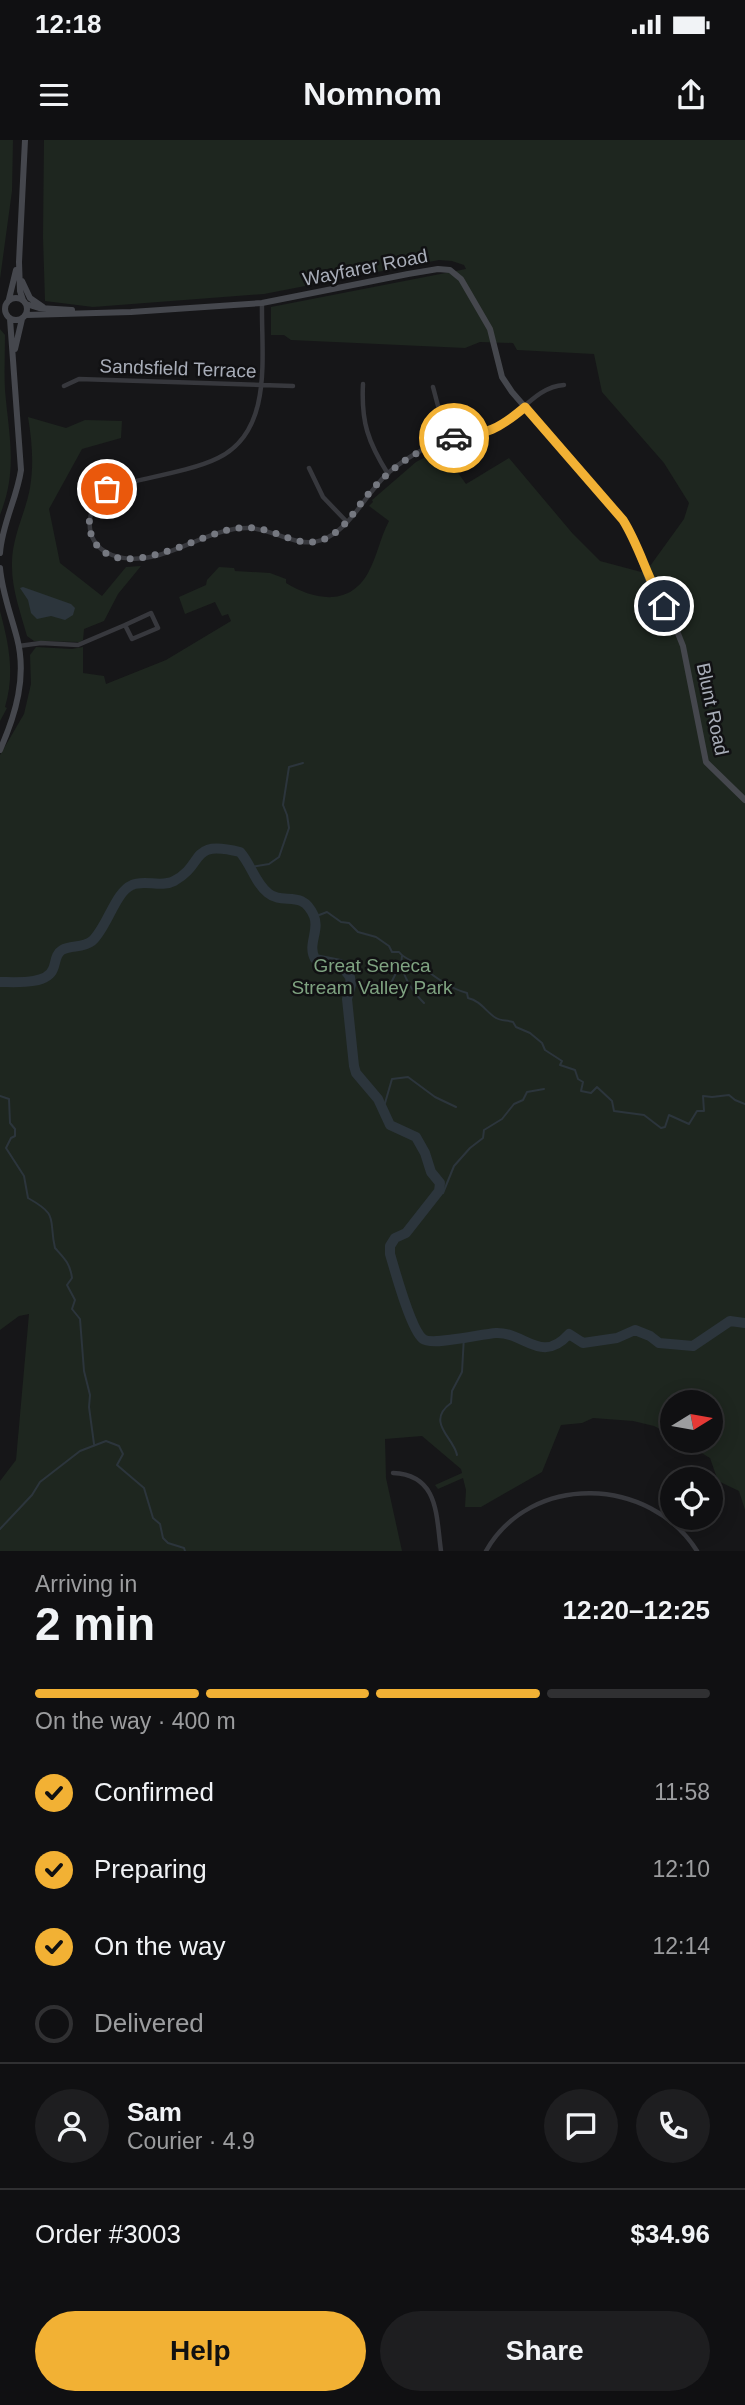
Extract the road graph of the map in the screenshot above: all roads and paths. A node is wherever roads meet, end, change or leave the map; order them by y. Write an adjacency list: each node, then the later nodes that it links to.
1 (24, 140): 2 (street)
2 (19, 262): 3 (street); 4 (street); 6 (street)
3 (9, 299): 4 (street); 9 (street)
4 (24, 302): 6 (street, Wayfarer Road); 8 (street)
5 (262, 303): 7 (street, Wayfarer Road); 12 (street); 17 (street, Wayfarer Road)
6 (46, 308): 7 (street, Wayfarer Road)
7 (85, 312): 8 (street, Wayfarer Road)
8 (24, 317): 9 (street); 10 (street)
9 (10, 319): 10 (street)
10 (13, 362): 23 (street)
11 (363, 384): 20 (street)
12 (261, 385): 14 (street, Sandsfield Terrace); 15 (street, Sandsfield Terrace); 22 (street)
13 (564, 385): 17 (street)
14 (64, 386)
15 (293, 386)
16 (433, 387): 18 (street)
17 (525, 407): 18 (street); 21 (street, Wayfarer Road)
18 (447, 440): 20 (street)
19 (309, 468): 22 (street)
20 (388, 474): 22 (street)
21 (608, 503): 28 (street, Blunt Road)
22 (346, 522)
23 (0, 553)
24 (0, 568): 26 (street)
25 (125, 625): 25 (street); 26 (street)
26 (19, 646): 27 (street)
27 (0, 750)
28 (745, 800)
29 (393, 1473): 30 (street)
30 (441, 1551)
31 (486, 1551): 32 (street)
32 (697, 1551)

